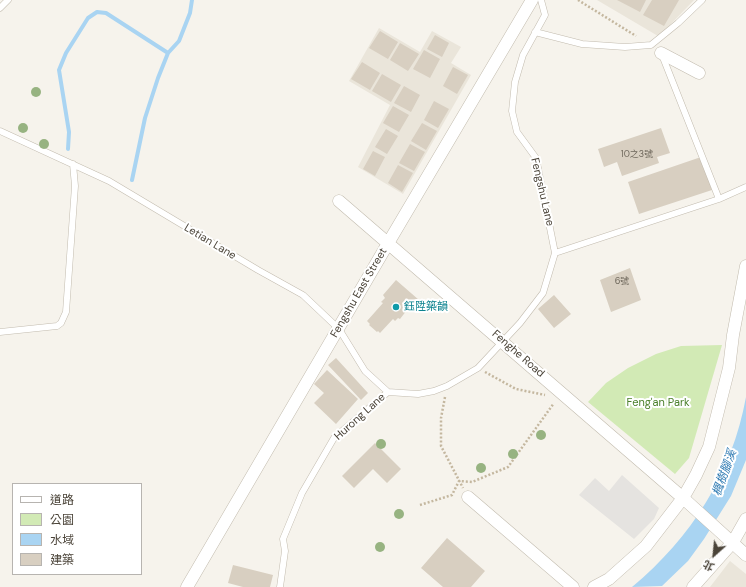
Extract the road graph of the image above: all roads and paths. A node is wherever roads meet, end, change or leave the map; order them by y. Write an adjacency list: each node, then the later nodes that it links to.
1 (8, 0): 6 (lane)
2 (532, 0): 16 (street, Fengshu East Street)
3 (541, 0): 7 (lane, Fengshu Lane)
4 (578, 0): 8 (path)
5 (702, 0): 8 (lane)
6 (0, 8)
7 (536, 32): 8 (lane); 17 (lane, Fengshu Lane)
8 (651, 46)
9 (661, 54): 10 (street); 14 (lane)
10 (699, 73)
11 (0, 131): 12 (lane, Letian Lane)
12 (73, 164): 19 (lane, Letian Lane); 20 (lane)
13 (746, 187): 14 (lane)
14 (719, 199): 17 (lane)
15 (339, 201): 16 (street, Fenghe Road)
16 (388, 244): 19 (street, Fengshu East Street); 21 (street, Fenghe Road)
17 (555, 252): 21 (lane, Fengshu Lane)
18 (746, 266): 28 (street)
19 (339, 329): 24 (lane, Letian Lane); 33 (street, Fengshu East Street)
20 (0, 332)
21 (503, 341): 22 (lane, Hurong Lane); 25 (street, Fenghe Road)
22 (478, 368): 23 (lane, Hurong Lane); 25 (path)
23 (447, 386): 24 (lane, Hurong Lane); 26 (path)
24 (388, 392): 34 (lane, Hurong Lane)
25 (562, 393): 26 (path); 28 (street, Fenghe Road)
26 (459, 480): 27 (path); 29 (path)
27 (468, 497): 35 (street)
28 (683, 498): 31 (street, Fenghe Road); 36 (street)
29 (420, 505)
30 (746, 519): 31 (street)
31 (733, 542): 32 (street); 37 (street)
32 (746, 555)
33 (188, 587)
34 (280, 587)
35 (573, 587)
36 (594, 587)
37 (693, 587)

